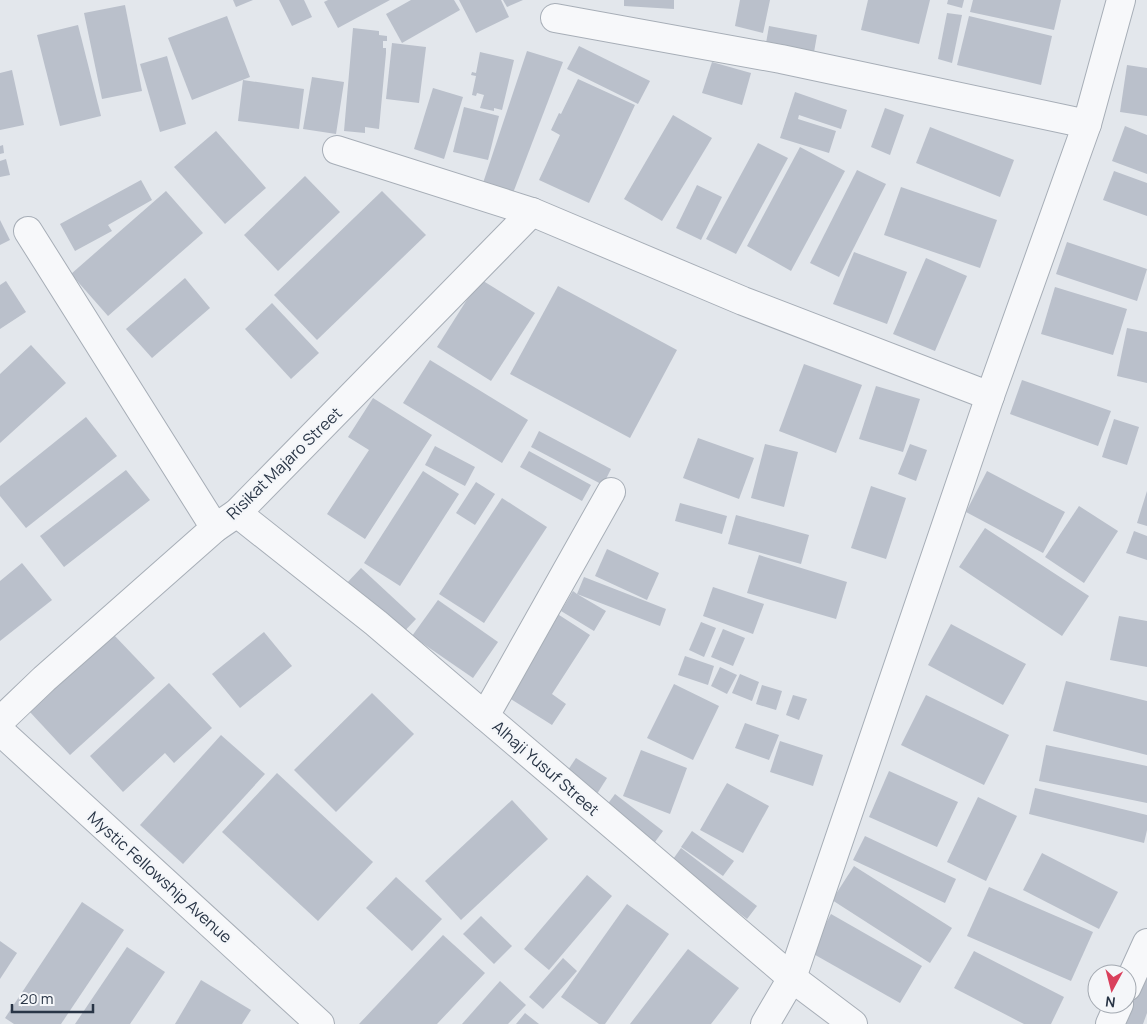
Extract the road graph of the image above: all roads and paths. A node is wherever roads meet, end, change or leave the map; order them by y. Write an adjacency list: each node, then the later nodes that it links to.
1 (1121, 0): 3 (street)
2 (555, 18): 3 (street)
3 (1087, 124): 7 (street)
4 (337, 150): 5 (street)
5 (532, 212): 7 (street); 9 (street, Risikat Majaro Street)
6 (28, 231): 10 (street)
7 (990, 396): 16 (street)
8 (611, 492): 11 (street)
9 (237, 514): 10 (street, Risikat Majaro Street); 11 (street, Alhaji Yusuf Street)
10 (215, 528): 12 (street, Risikat Majaro Street)
11 (485, 716): 16 (street, Alhaji Yusuf Street)
12 (0, 721)
13 (0, 731): 17 (street, Mystic Fellowship Avenue)
14 (1147, 943): 15 (street)
15 (1137, 965)
16 (792, 978): 18 (street); 19 (street, Alhaji Yusuf Street)
17 (320, 1024)
18 (765, 1024)
19 (853, 1024)

